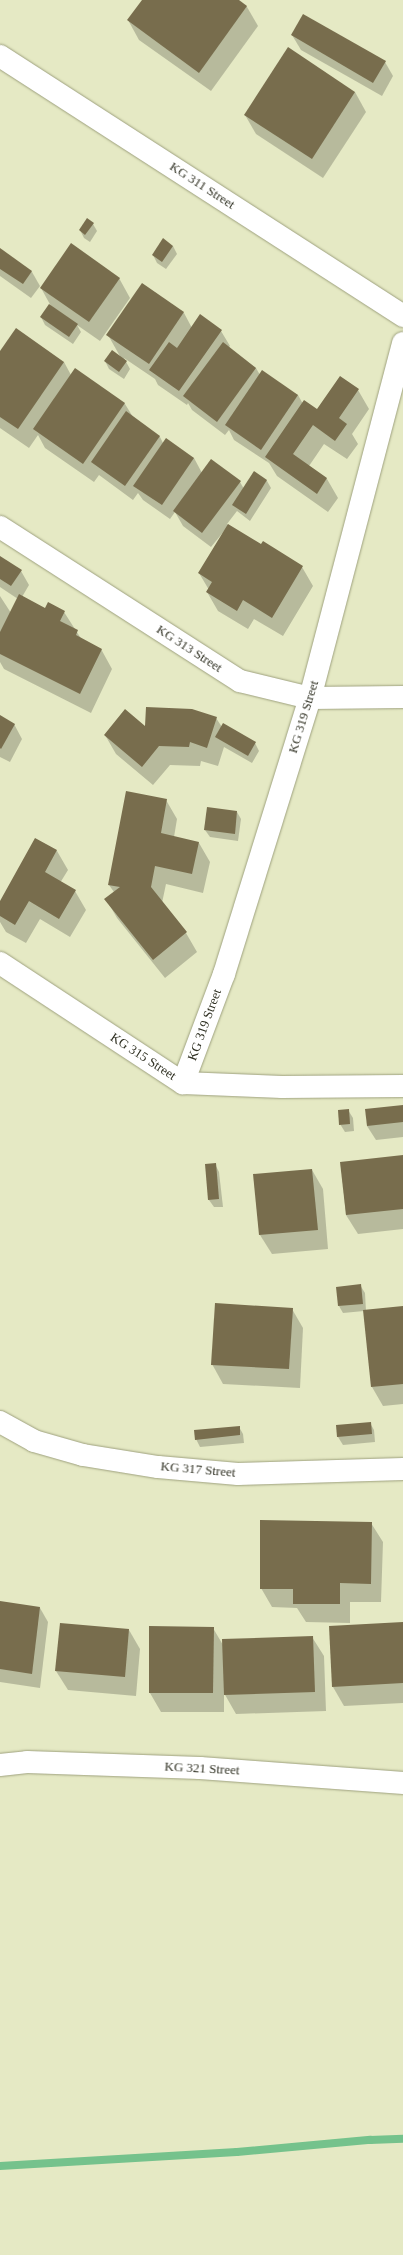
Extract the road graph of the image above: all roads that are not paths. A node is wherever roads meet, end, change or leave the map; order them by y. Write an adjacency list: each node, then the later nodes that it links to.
1 (0, 56): 2 (street, KG 311 Street)
2 (403, 316)
3 (403, 343): 6 (street, KG 319 Street)
4 (0, 527): 6 (street, KG 313 Street)
5 (403, 697): 6 (street, KG 313 Street)
6 (310, 698): 8 (street, KG 319 Street)
7 (0, 963): 8 (street, KG 315 Street)
8 (183, 1083): 9 (street, KG 315 Street)
9 (403, 1086)
10 (0, 1422): 11 (street, KG 317 Street)
11 (403, 1469)
12 (0, 1765): 13 (street, KG 321 Street)
13 (403, 1783)

